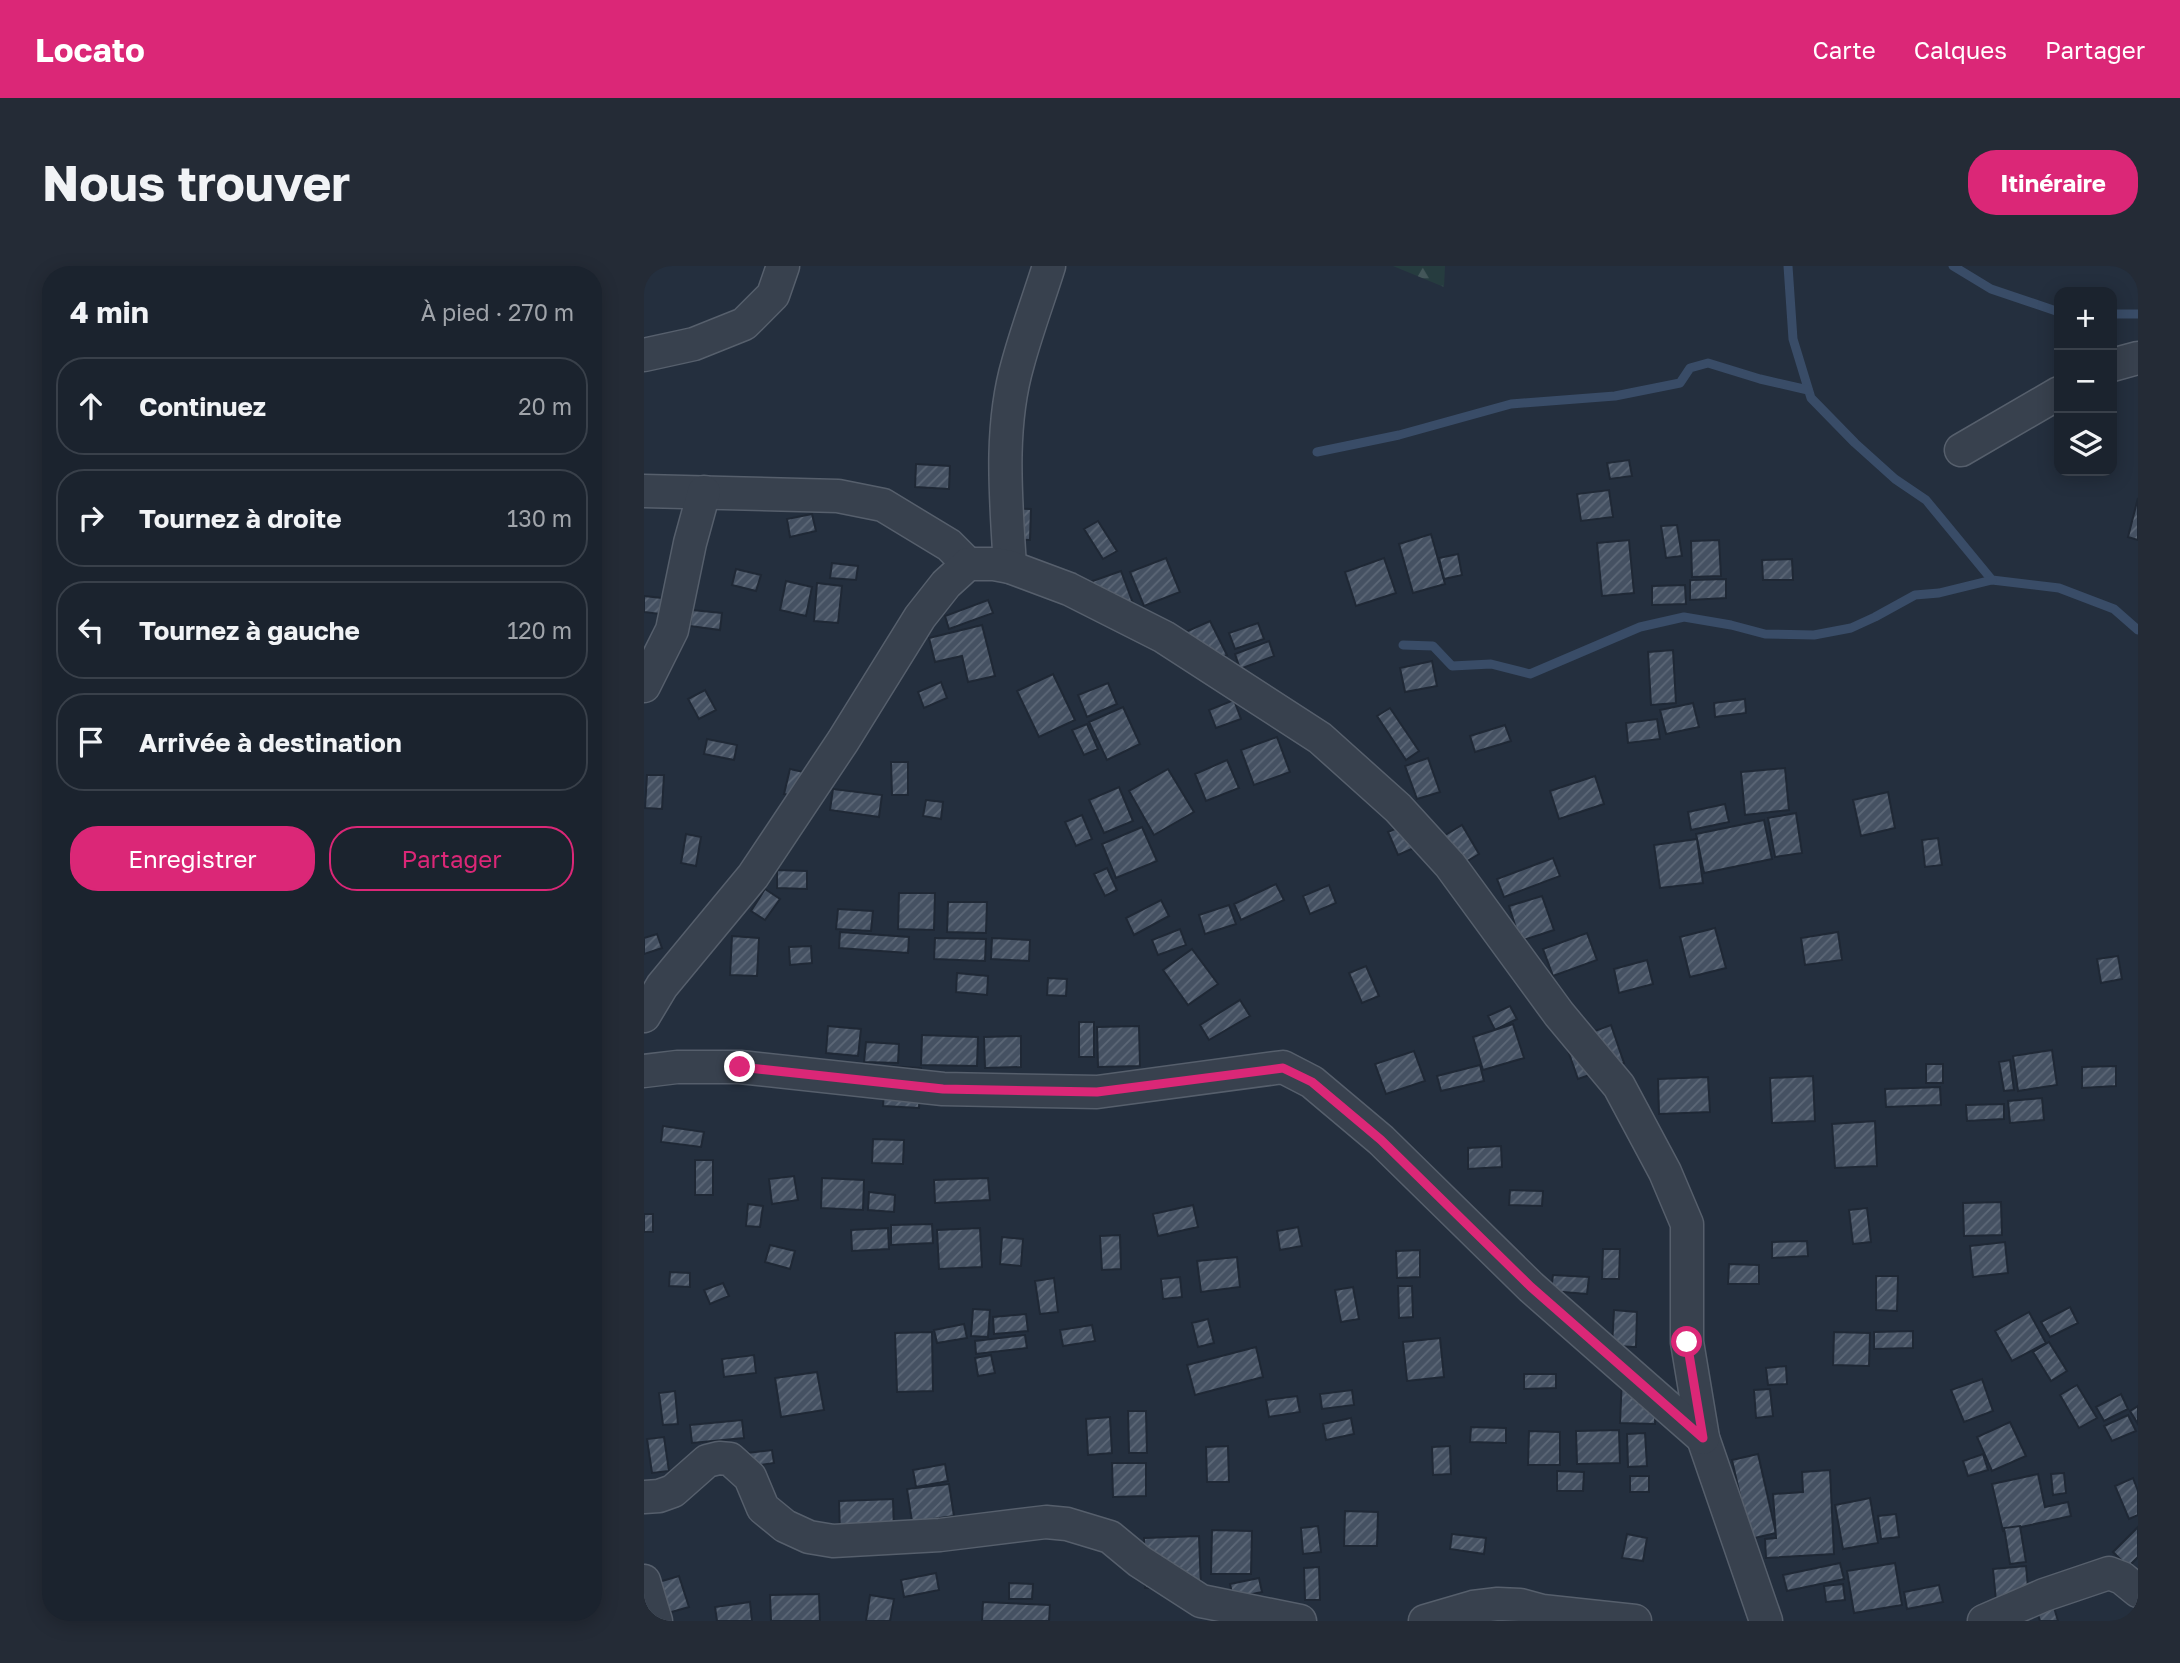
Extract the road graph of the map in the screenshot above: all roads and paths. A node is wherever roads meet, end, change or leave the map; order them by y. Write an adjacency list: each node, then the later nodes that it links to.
1 (783, 266): 3 (street)
2 (1049, 266): 11 (street)
3 (644, 355)
4 (2138, 358): 5 (street)
5 (2117, 364)
6 (2054, 396): 7 (street)
7 (1961, 450)
8 (644, 491): 9 (street)
9 (704, 492): 10 (street); 12 (street)
10 (968, 564): 11 (street); 13 (street)
11 (1010, 567): 15 (street)
12 (644, 686)
13 (645, 1004)
14 (644, 1071): 15 (street)
15 (1703, 1438): 24 (street)
16 (644, 1497): 21 (street)
17 (644, 1581): 20 (street)
18 (2138, 1591): 19 (street)
19 (1987, 1620)
20 (656, 1621)
21 (1300, 1621)
22 (1425, 1621): 23 (street)
23 (1635, 1621)
24 (1766, 1621)

